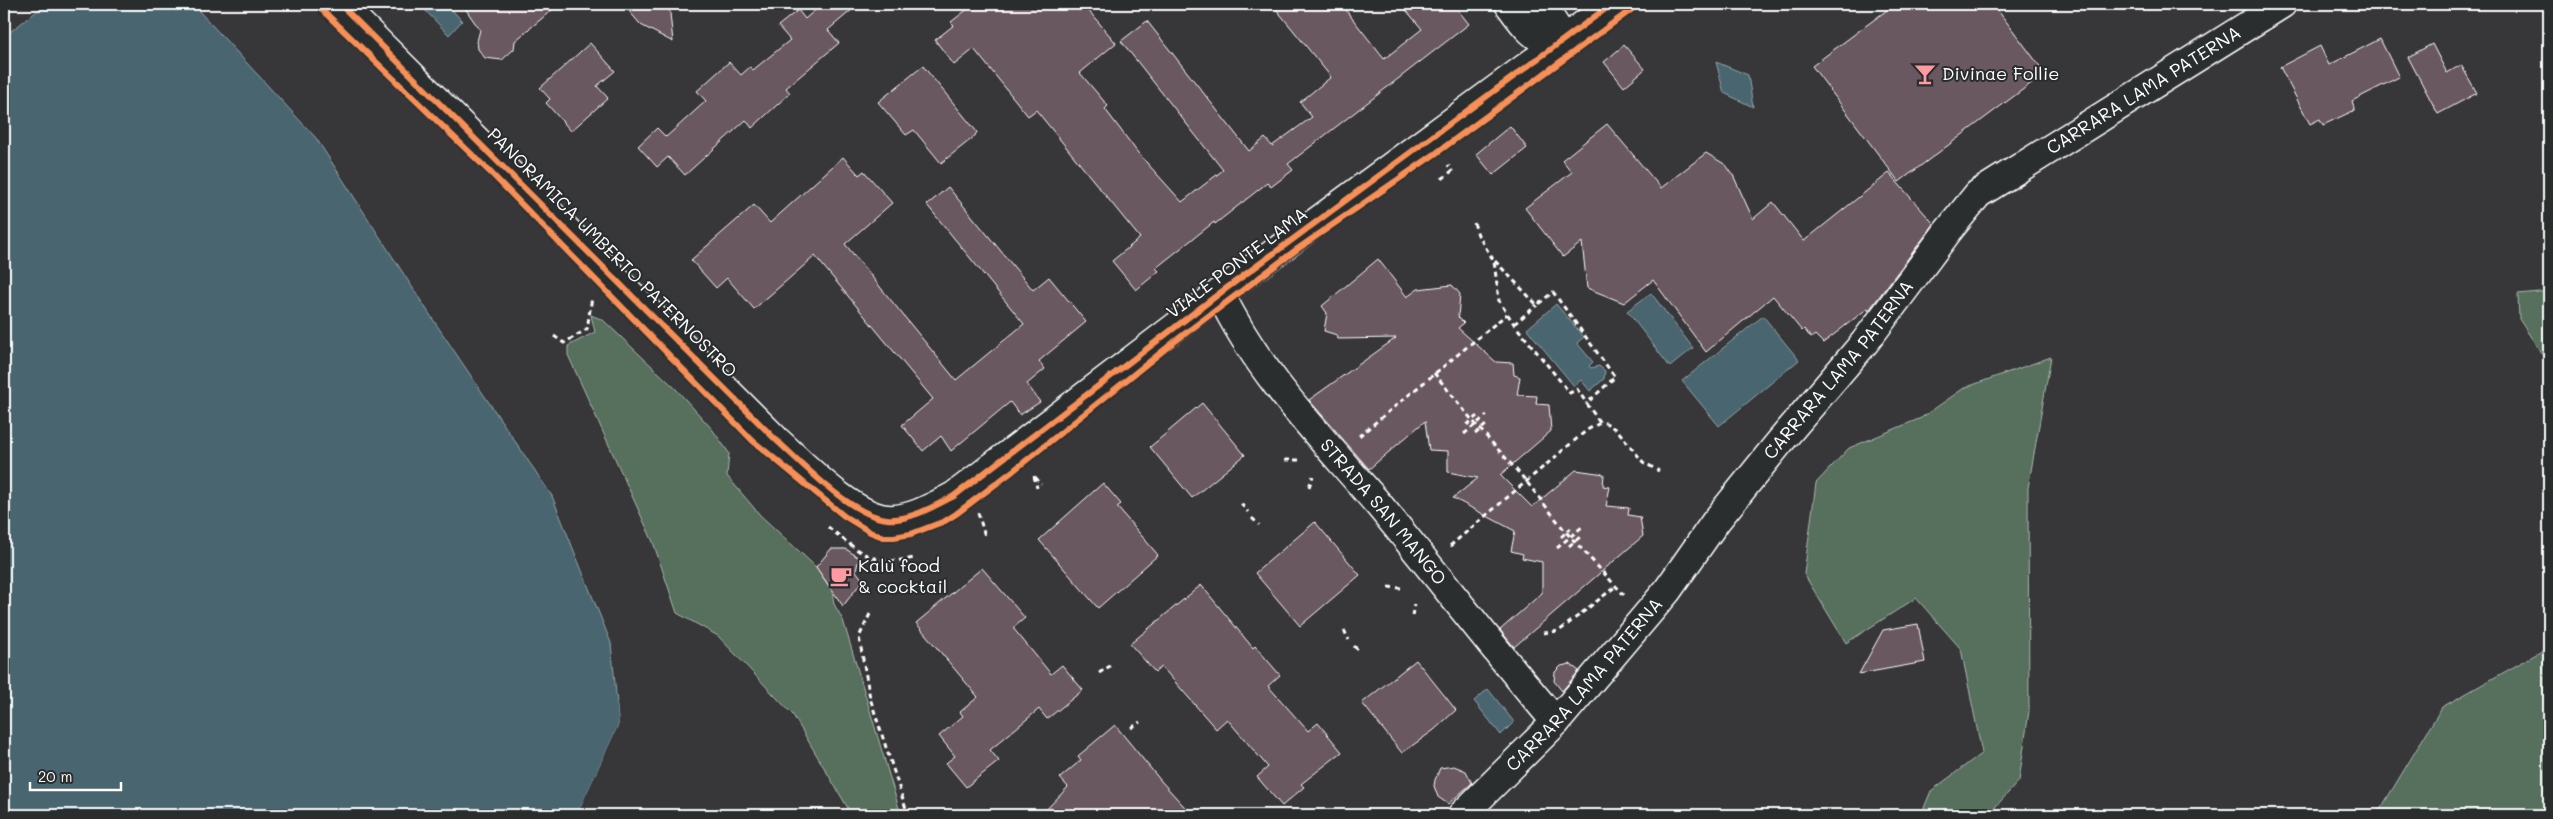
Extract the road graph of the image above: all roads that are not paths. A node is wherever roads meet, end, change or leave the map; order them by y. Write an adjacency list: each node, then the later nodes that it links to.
1 (340, 4): 8 (street, PANORAMICA UMBERTO PATERNOSTRO)
2 (1509, 4): 6 (street)
3 (1541, 4): 6 (street)
4 (1612, 4): 6 (street, VIALE PONTE LAMA)
5 (2282, 4): 9 (street, CARRARA LAMA PATERNA)
6 (1558, 44): 7 (street, VIALE PONTE LAMA)
7 (1220, 293): 8 (street, VIALE PONTE LAMA); 9 (street, STRADA SAN MANGO)
8 (869, 515)
9 (1556, 722): 10 (street, CARRARA LAMA PATERNA)
10 (1462, 815)

